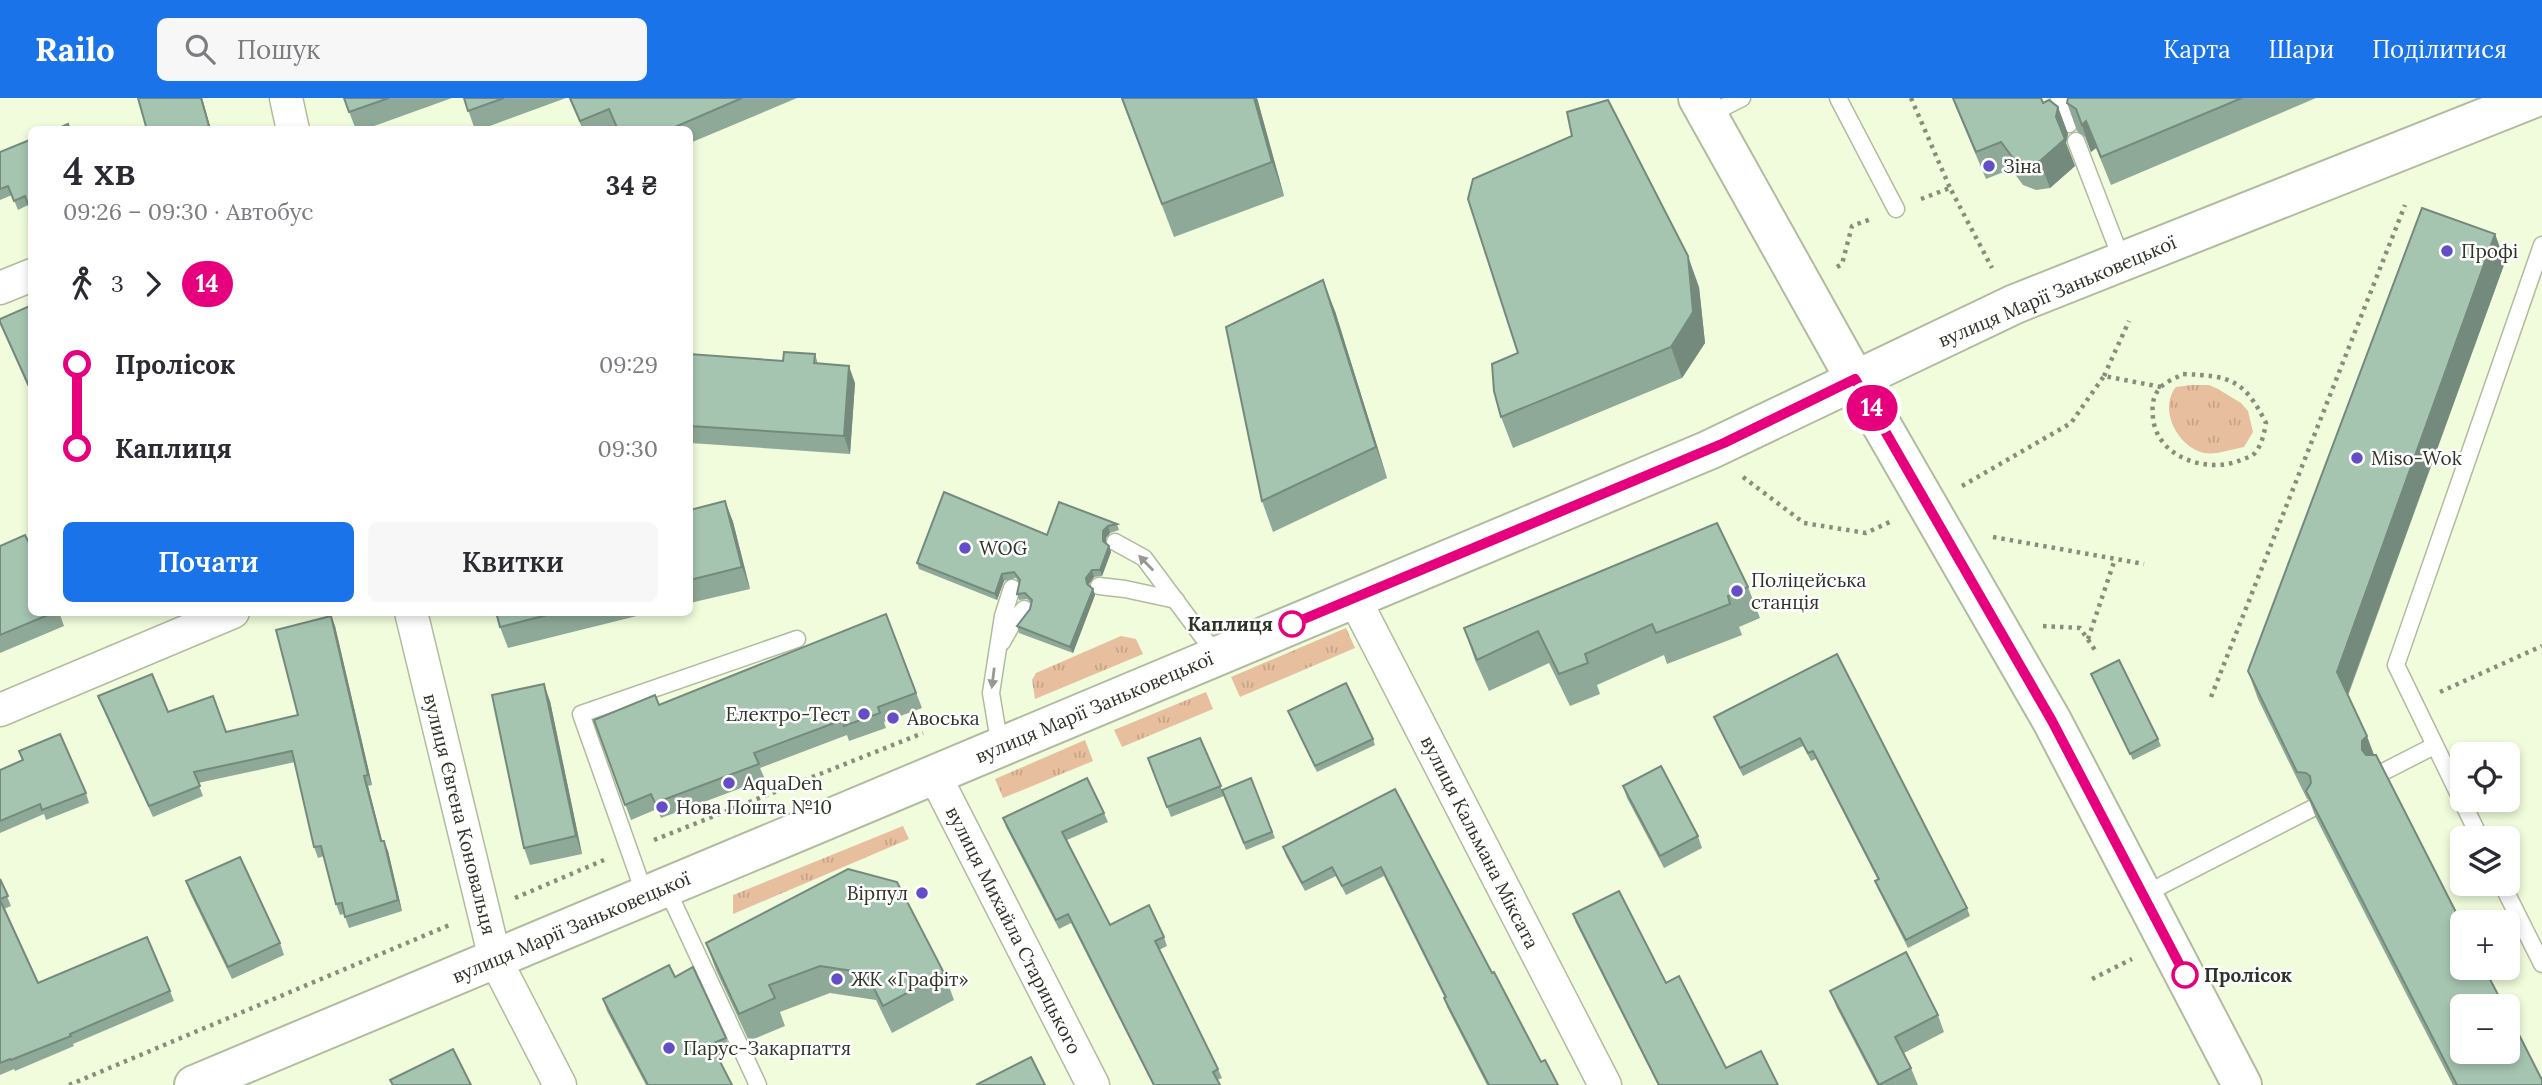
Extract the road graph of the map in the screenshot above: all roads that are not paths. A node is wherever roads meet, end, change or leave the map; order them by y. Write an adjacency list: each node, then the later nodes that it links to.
1 (286, 98): 8 (street)
2 (1742, 98): 6 (lane)
3 (1838, 98): 10 (lane)
4 (2059, 98): 7 (lane)
5 (2534, 98): 12 (street, вулиця Марії Заньковецької)
6 (1703, 106): 15 (street)
7 (2069, 124)
8 (292, 126)
9 (2076, 141): 12 (lane)
10 (1896, 209)
11 (2542, 245): 28 (lane)
12 (2123, 263): 15 (street, вулиця Марії Заньковецької)
13 (28, 277): 14 (street)
14 (0, 288)
15 (1855, 379): 19 (street, вулиця Марії Заньковецької); 35 (street)
16 (1115, 542): 20 (lane, one-way to 16)
17 (1098, 586): 20 (lane)
18 (1012, 588): 25 (lane)
19 (1354, 598): 26 (street, вулиця Марії Заньковецької); 43 (street, вулиця Кальмана Міксата)
20 (1176, 600): 26 (lane)
21 (1024, 609): 25 (lane)
22 (223, 616): 27 (street)
23 (412, 616): 37 (street, вулиця Євгена Коновальця)
24 (797, 639): 34 (lane)
25 (996, 653): 29 (lane, one-way to 29)
26 (1217, 656): 29 (street, вулиця Марії Заньковецької)
27 (0, 710)
28 (2434, 746): 30 (lane); 33 (lane)
29 (1000, 747): 31 (street, вулиця Марії Заньковецької)
30 (2381, 773)
31 (934, 774): 34 (street, вулиця Марії Заньковецької); 42 (street, вулиця Михайла Старицького)
32 (2312, 809): 35 (lane)
33 (2474, 826)
34 (656, 891): 37 (street, вулиця Марії Заньковецької); 41 (lane)
35 (2143, 895): 44 (street)
36 (2508, 896): 38 (lane)
37 (495, 958): 39 (street, вулиця Марії Заньковецької); 40 (street, вулиця Євгена Коновальця)
38 (2542, 964)
39 (194, 1085)
40 (560, 1085)
41 (758, 1085)
42 (1093, 1085)
43 (1605, 1085)
44 (2242, 1085)

